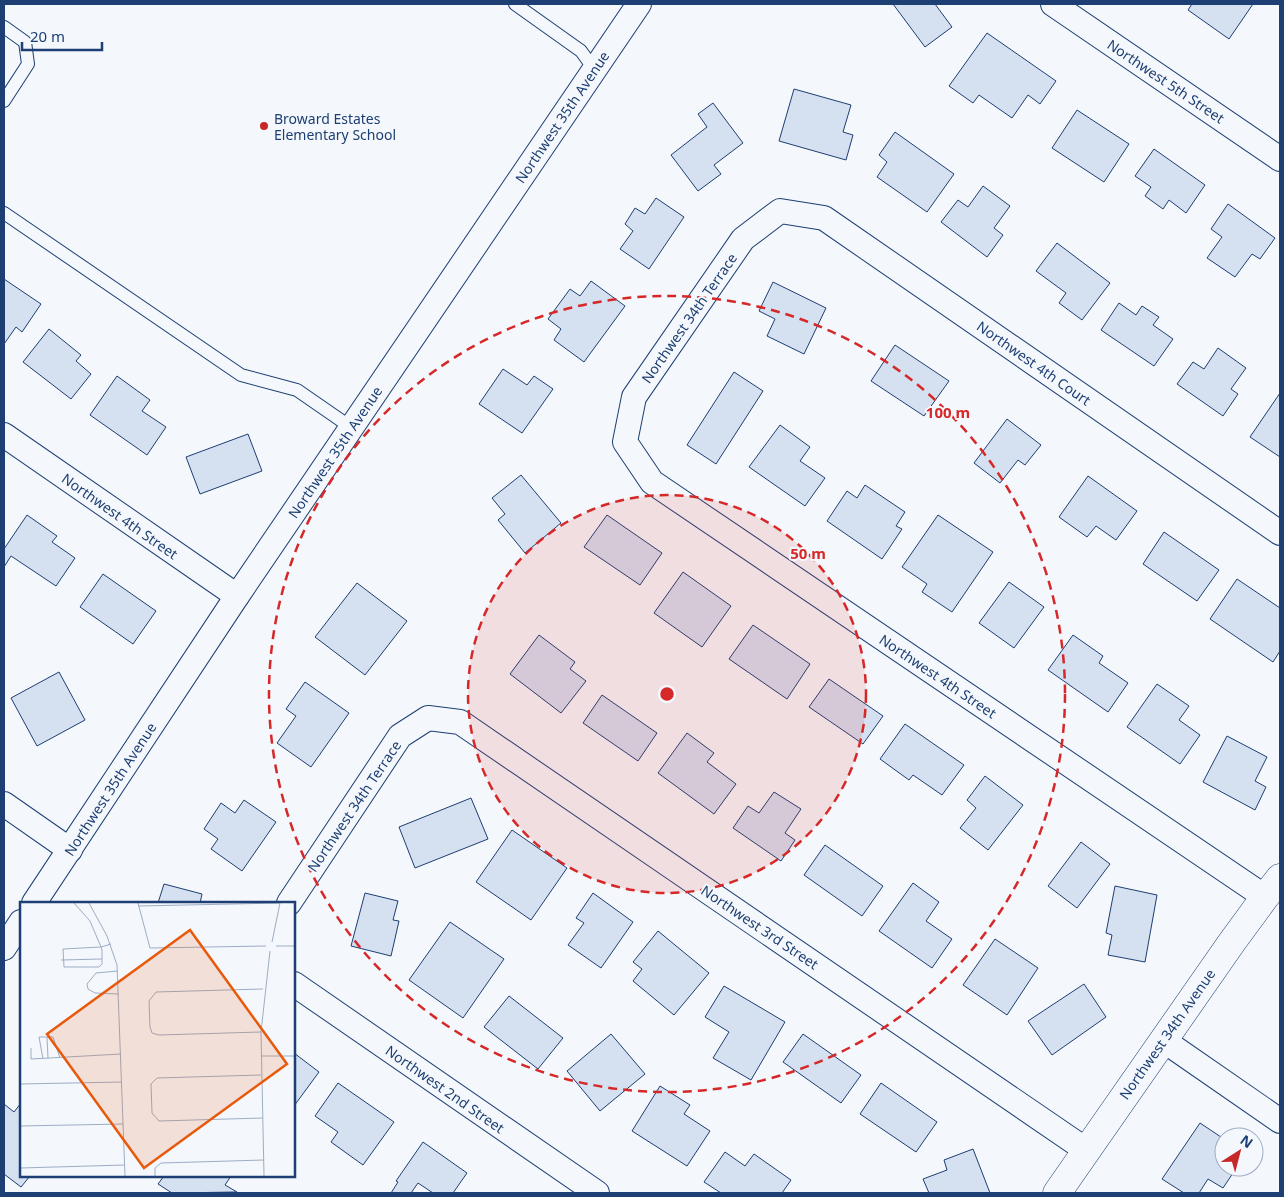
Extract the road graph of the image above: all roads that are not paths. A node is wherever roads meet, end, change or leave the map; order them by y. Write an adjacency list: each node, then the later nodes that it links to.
1 (515, 4): 5 (lane)
2 (639, 4): 5 (street, Northwest 35th Avenue)
3 (1053, 4): 7 (street, Northwest 5th Street)
4 (4, 27): 6 (lane)
5 (594, 69): 10 (street, Northwest 35th Avenue)
6 (4, 101)
7 (1280, 159)
8 (780, 211): 12 (street, Northwest 34th Terrace); 13 (street, Northwest 4th Court)
9 (4, 213): 10 (lane)
10 (352, 428): 14 (street, Northwest 35th Avenue)
11 (4, 435): 14 (street, Northwest 4th Street)
12 (625, 442): 18 (street, Northwest 4th Street)
13 (1280, 534)
14 (237, 596): 17 (street, Northwest 35th Avenue)
15 (428, 718): 20 (street, Northwest 34th Terrace); 26 (street, Northwest 3rd Street)
16 (4, 804): 17 (street)
17 (70, 850): 19 (street, Northwest 35th Avenue)
18 (1272, 887): 24 (street, Northwest 34th Avenue)
19 (35, 902)
20 (290, 902)
21 (20, 924): 22 (street)
22 (4, 948)
23 (295, 985): 27 (street, Northwest 2nd Street)
24 (1163, 1040): 25 (street); 26 (street, Northwest 34th Avenue)
25 (1280, 1121)
26 (1086, 1150): 28 (street, Northwest 34th Avenue)
27 (597, 1193)
28 (1057, 1193)

